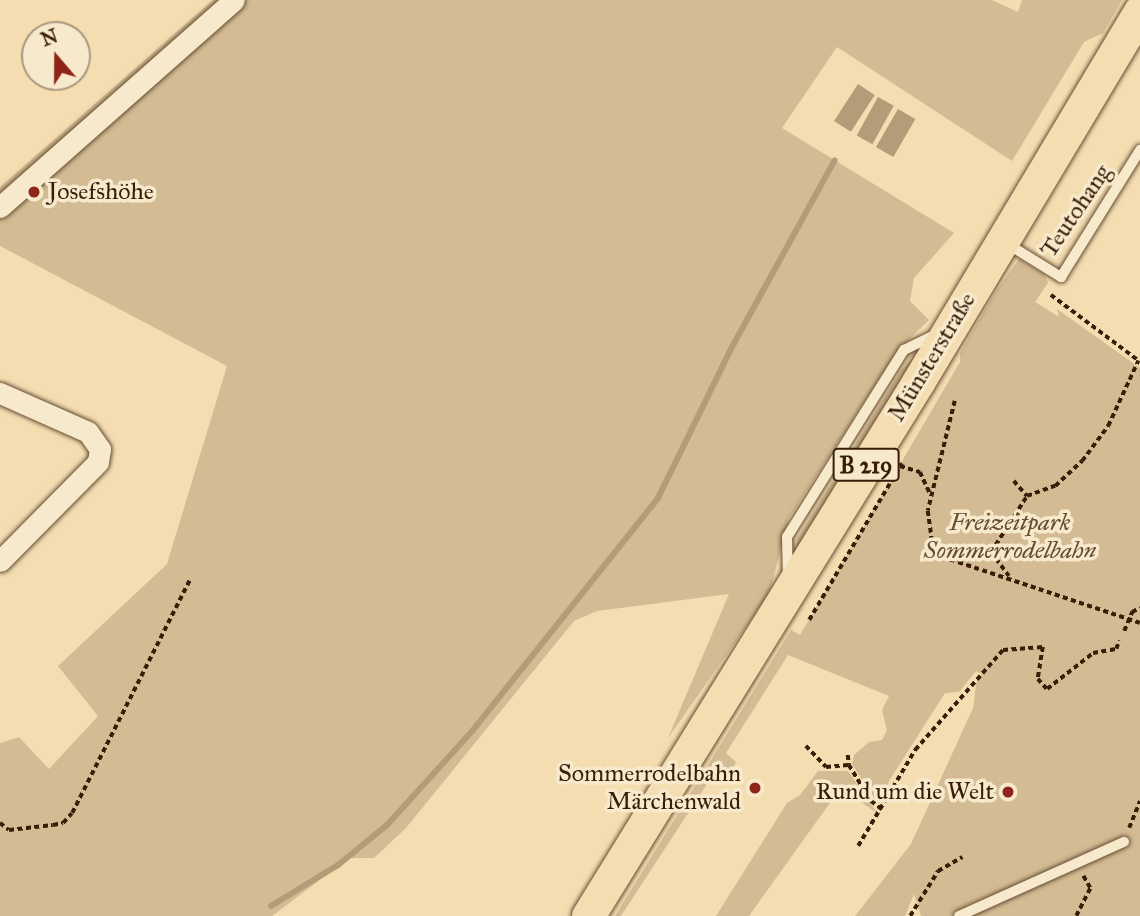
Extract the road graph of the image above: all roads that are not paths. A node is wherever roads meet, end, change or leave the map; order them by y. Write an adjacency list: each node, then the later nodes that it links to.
1 (234, 0): 4 (street)
2 (1140, 11): 5 (main road, Münsterstraße / B 219)
3 (1140, 150): 5 (lane, Teutohang)
4 (0, 207)
5 (1002, 241): 9 (main road, Münsterstraße / B 219)
6 (0, 393): 7 (street)
7 (0, 561)
8 (1124, 842): 10 (lane)
9 (588, 916)
10 (959, 916)

